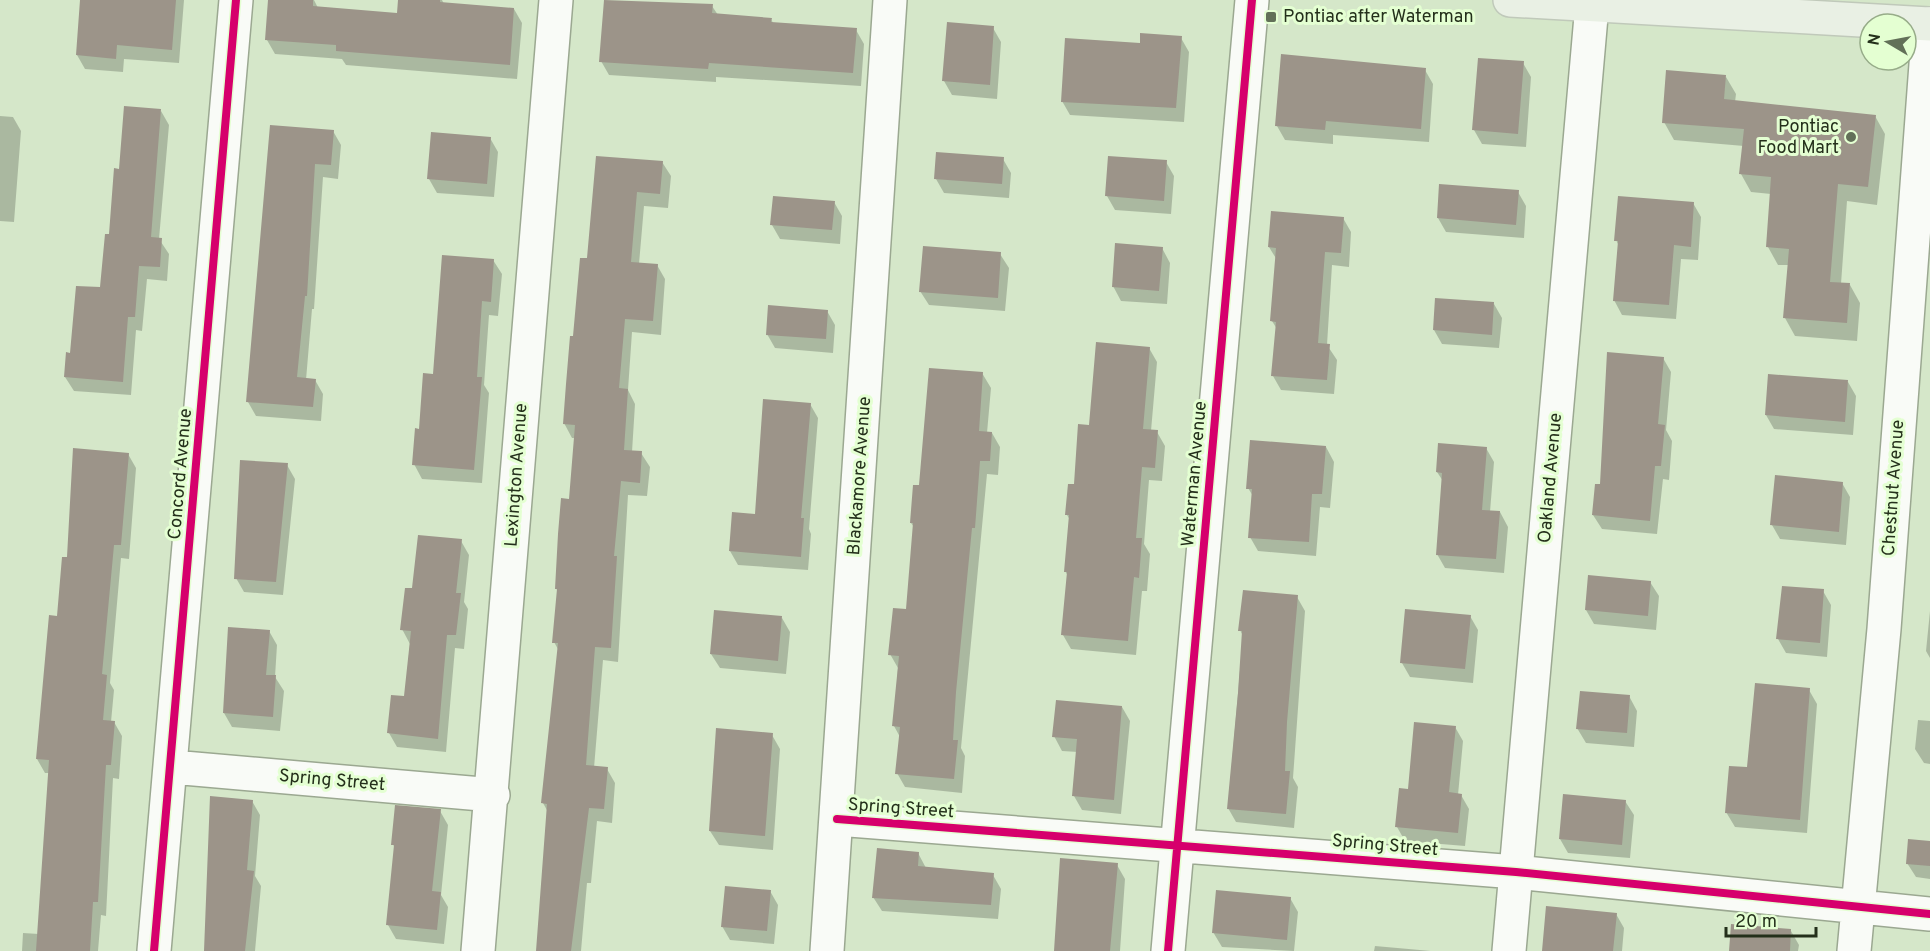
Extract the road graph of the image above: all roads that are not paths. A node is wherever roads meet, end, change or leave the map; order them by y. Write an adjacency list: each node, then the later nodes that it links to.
1 (236, 0): 9 (street, Concord Avenue)
2 (556, 0): 10 (street, Lexington Avenue)
3 (890, 0): 11 (street, Blackamore Avenue)
4 (1252, 0): 12 (street, Waterman Avenue)
5 (1510, 0): 6 (main road)
6 (1592, 5): 7 (main road); 13 (street, Oakland Avenue)
7 (1822, 10): 8 (main road)
8 (1929, 24): 14 (street, Chestnut Avenue)
9 (172, 767): 10 (street, Spring Street); 16 (street, Concord Avenue)
10 (493, 795): 17 (street, Lexington Avenue)
11 (837, 819): 12 (street, Spring Street); 18 (street, Blackamore Avenue)
12 (1177, 844): 13 (street, Spring Street); 19 (street, Waterman Avenue)
13 (1516, 872): 14 (street, Spring Street); 20 (street, Oakland Avenue)
14 (1858, 907): 15 (street, Spring Street); 21 (street, Chestnut Avenue)
15 (1930, 914)
16 (154, 951)
17 (478, 951)
18 (827, 951)
19 (1168, 951)
20 (1509, 951)
21 (1854, 951)

